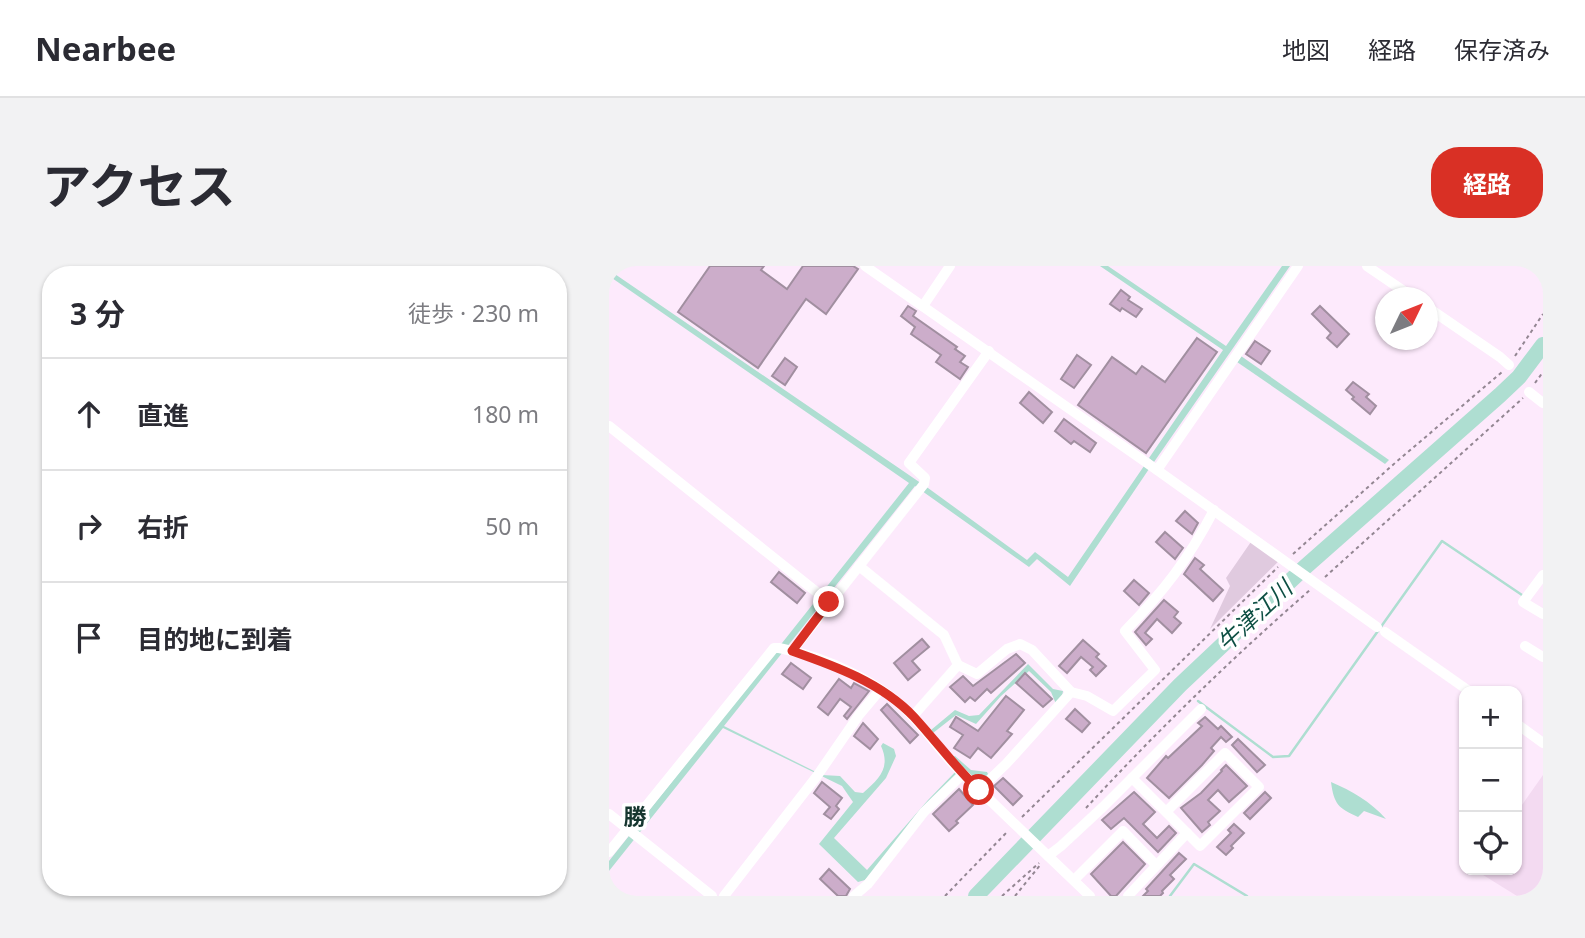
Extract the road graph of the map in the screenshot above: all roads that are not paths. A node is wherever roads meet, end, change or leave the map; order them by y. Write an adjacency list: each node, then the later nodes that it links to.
1 (865, 266): 6 (street)
2 (950, 266): 6 (street)
3 (1298, 266): 13 (street)
4 (1367, 266): 5 (street)
5 (1398, 287)
6 (923, 306): 8 (street)
7 (1438, 315): 9 (street)
8 (989, 351): 13 (street); 15 (street)
9 (1509, 365)
10 (1529, 392): 11 (street)
11 (1543, 402)
12 (609, 426): 17 (street)
13 (1157, 470): 14 (street)
14 (1215, 510): 23 (street); 25 (street)
15 (859, 566): 17 (street); 22 (street)
16 (1543, 575): 18 (street)
17 (825, 599): 20 (street)
18 (1543, 614)
19 (1525, 646): 21 (street)
20 (786, 650): 24 (street); 35 (street)
21 (1543, 657)
22 (958, 665): 25 (street); 27 (street)
23 (1462, 686)
24 (880, 690): 27 (street); 42 (street)
25 (1071, 692): 32 (street)
26 (1201, 709): 31 (street)
27 (913, 716): 30 (street)
28 (1522, 728): 29 (street)
29 (1543, 743)
30 (959, 770): 32 (street); 43 (street)
31 (1132, 778): 33 (street); 38 (street)
32 (979, 790): 38 (street)
33 (1166, 812): 36 (street); 36 (street)
34 (609, 814): 35 (street)
35 (627, 829): 37 (street); 41 (street)
36 (1187, 833): 39 (street)
37 (609, 852)
38 (1048, 856): 40 (street)
39 (1155, 864): 40 (street); 45 (street)
40 (1074, 880): 44 (street)
41 (712, 896)
42 (724, 896)
43 (854, 896)
44 (1090, 896)
45 (1128, 896)

